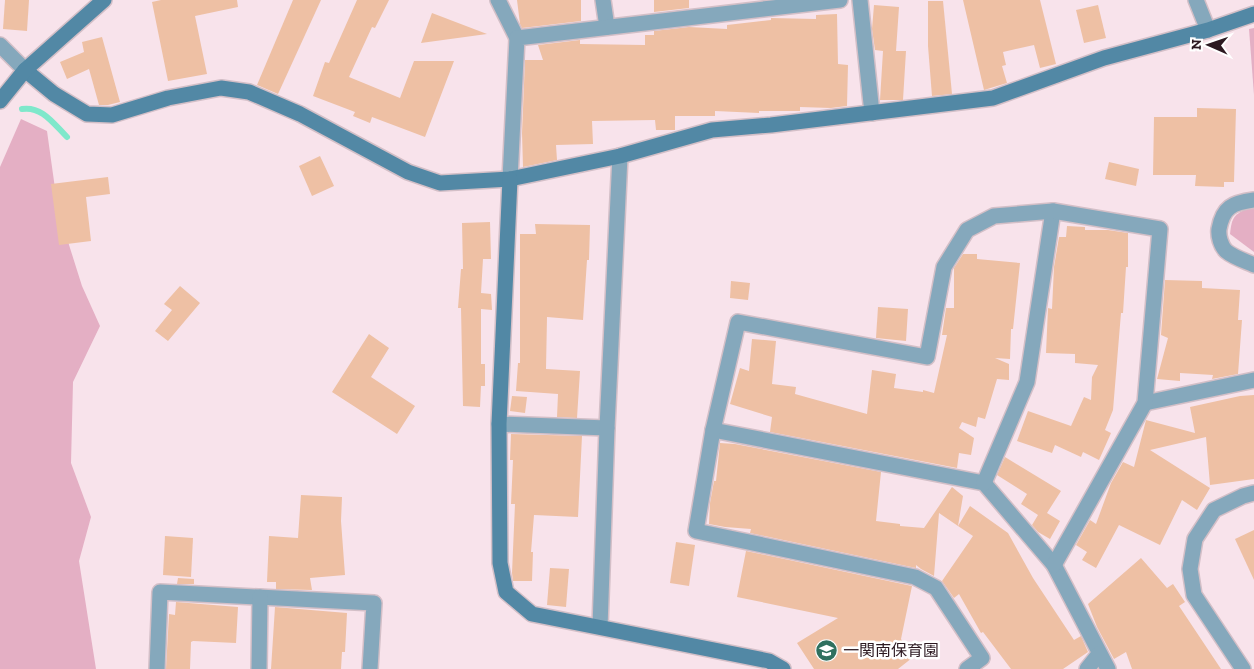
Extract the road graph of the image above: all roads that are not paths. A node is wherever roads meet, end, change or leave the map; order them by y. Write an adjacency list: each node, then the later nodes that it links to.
1 (104, 0): 13 (street)
2 (498, 0): 11 (street)
3 (603, 0): 9 (street)
4 (840, 0): 7 (street)
5 (860, 0): 15 (street)
6 (1196, 0): 10 (street)
7 (731, 6): 9 (street)
8 (1254, 14): 10 (street)
9 (607, 27): 11 (street)
10 (1208, 30): 15 (street)
11 (517, 38): 17 (street)
12 (0, 45): 13 (street)
13 (25, 70): 14 (street); 17 (street)
14 (0, 101)
15 (872, 113): 16 (street)
16 (620, 156): 17 (street); 24 (street)
17 (510, 179): 23 (street)
18 (1254, 200): 20 (street)
19 (1053, 211): 22 (street); 25 (street); 26 (street)
20 (1254, 265)
21 (1254, 380): 22 (street)
22 (1145, 403): 28 (street)
23 (499, 424): 24 (street); 30 (street)
24 (607, 428): 30 (street)
25 (713, 430): 26 (street); 32 (street)
26 (984, 483): 28 (street)
27 (1254, 493): 40 (street)
28 (1054, 565): 31 (street)
29 (260, 597): 33 (street); 34 (street); 35 (street)
30 (600, 627): 36 (street)
31 (1100, 654): 38 (street); 39 (street)
32 (986, 664): 37 (street)
33 (157, 669)
34 (259, 669)
35 (370, 669)
36 (783, 669)
37 (967, 669)
38 (1087, 669)
39 (1108, 669)
40 (1243, 669)

